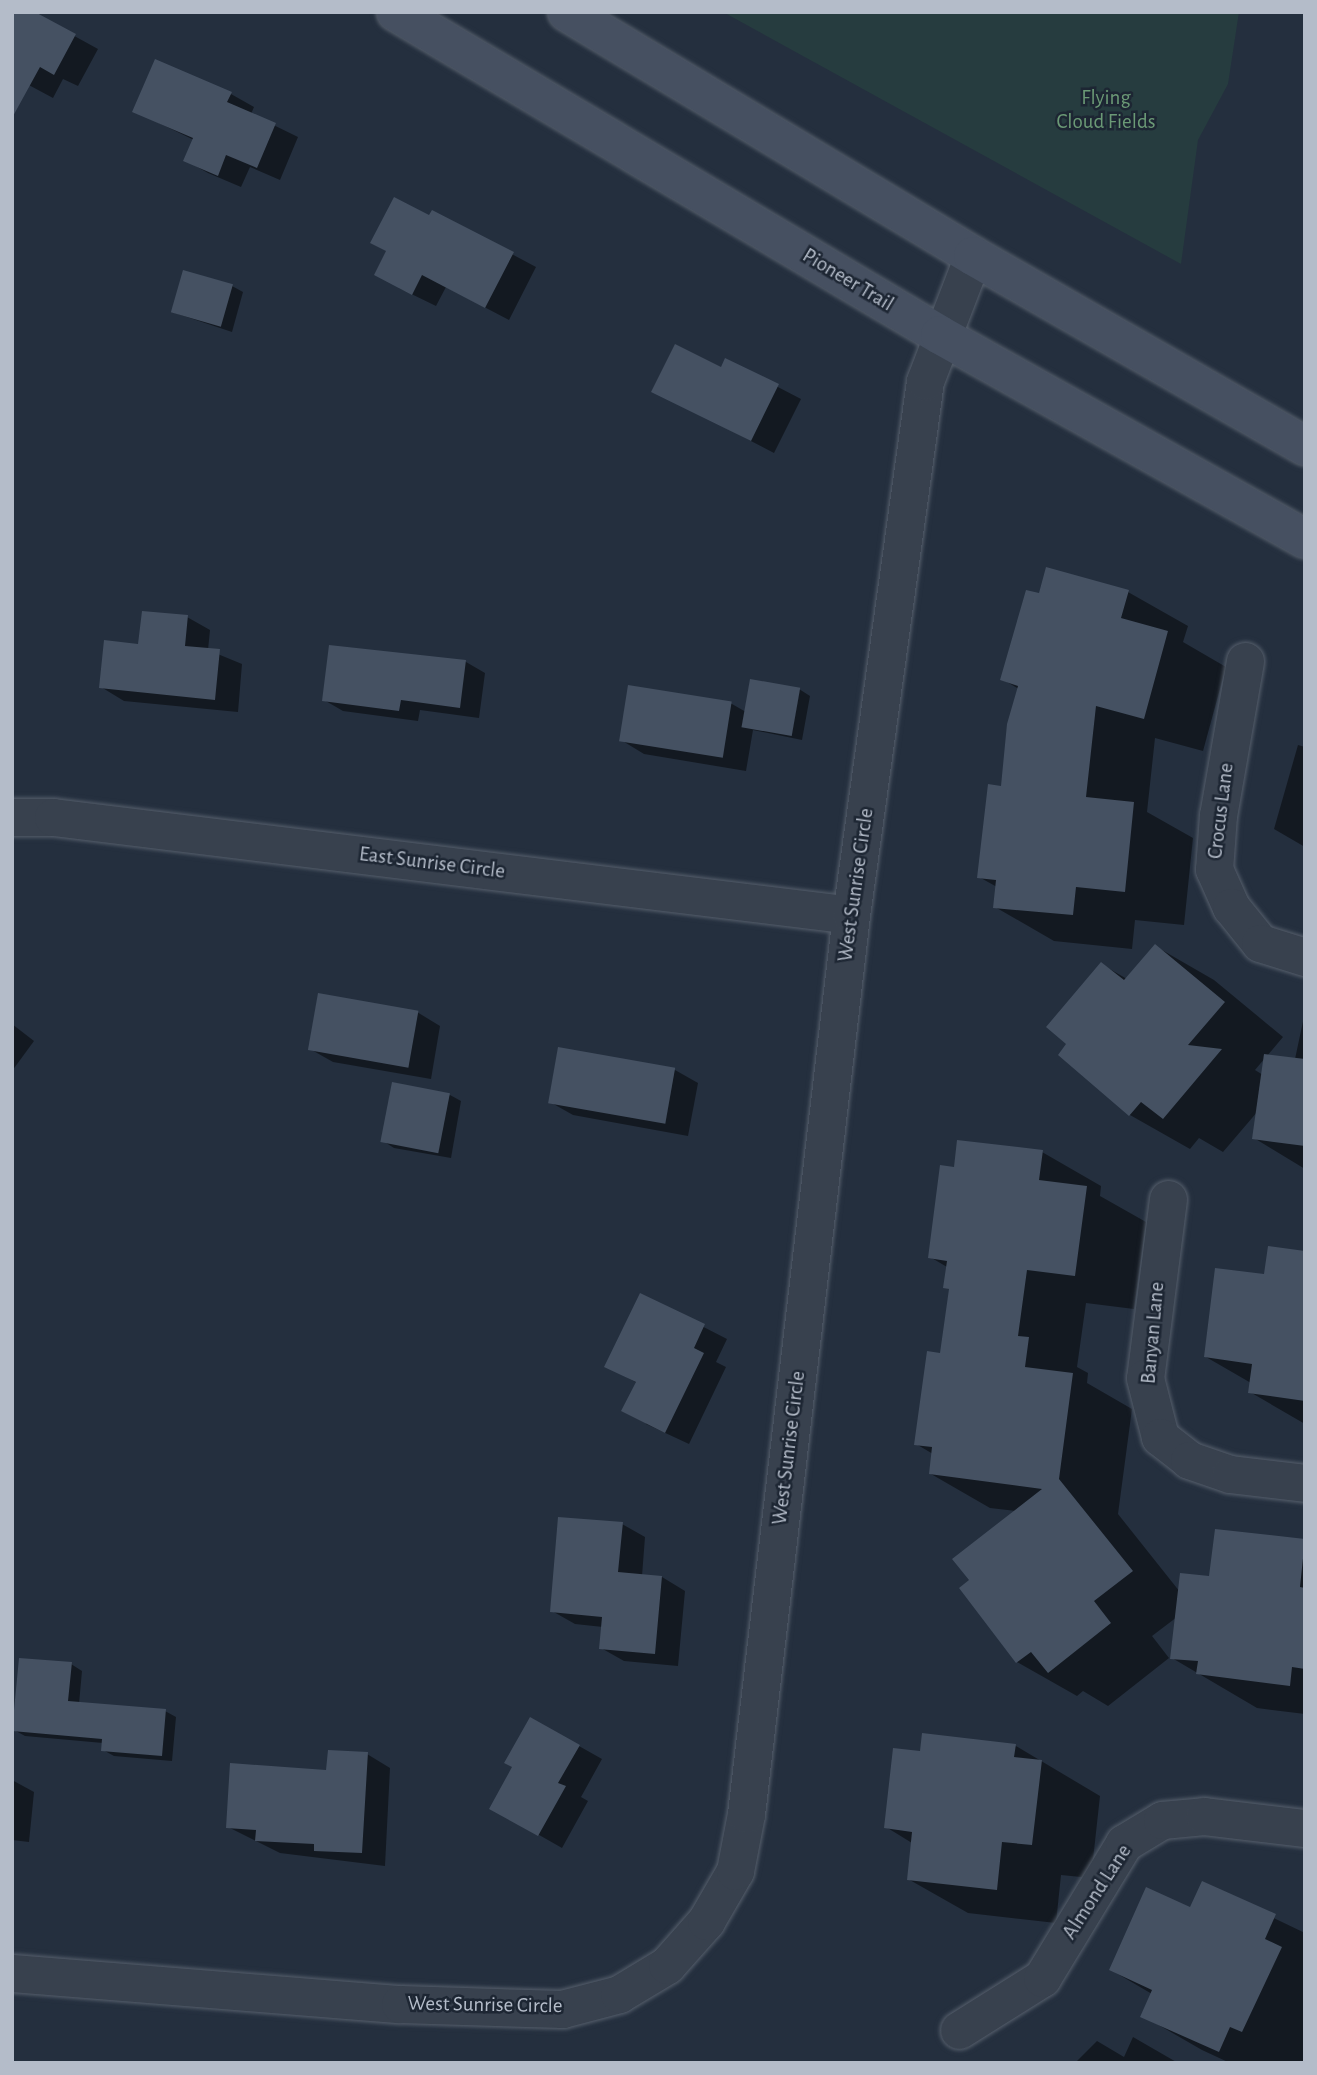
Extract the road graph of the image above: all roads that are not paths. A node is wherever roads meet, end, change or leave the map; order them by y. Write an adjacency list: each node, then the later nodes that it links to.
1 (396, 12): 4 (main road, Pioneer Trail)
2 (567, 12): 3 (main road)
3 (973, 256): 4 (street, West Sunrise Circle); 5 (main road)
4 (940, 335): 6 (main road, Pioneer Trail); 9 (street, West Sunrise Circle)
5 (1305, 446)
6 (1305, 539)
7 (1245, 662): 10 (street, Crocus Lane)
8 (12, 817): 9 (street, East Sunrise Circle)
9 (851, 915): 14 (street, West Sunrise Circle)
10 (1305, 957)
11 (1168, 1199): 12 (street, Banyan Lane)
12 (1305, 1483)
13 (1305, 1828): 15 (street, Almond Lane)
14 (12, 1973)
15 (959, 2029)

